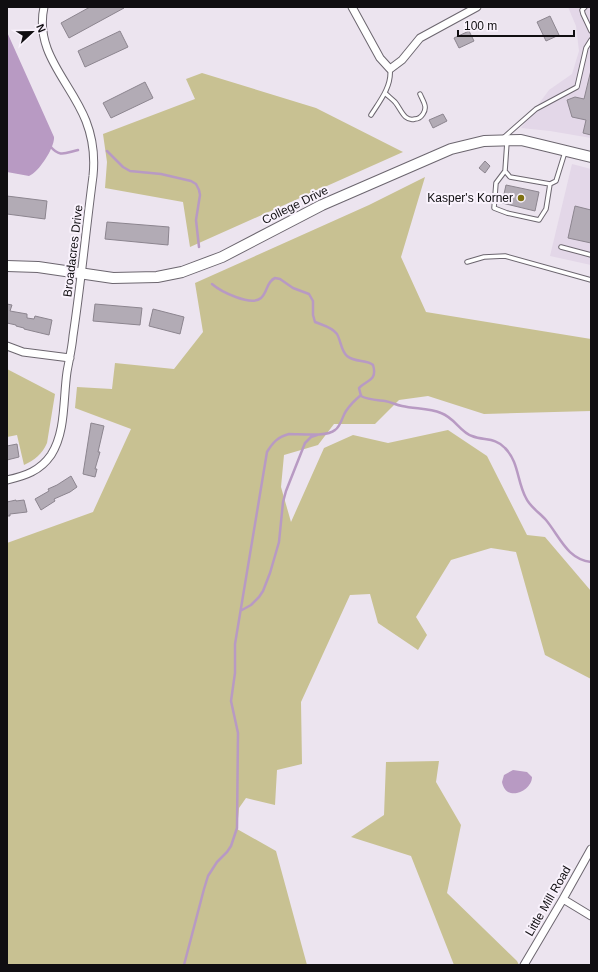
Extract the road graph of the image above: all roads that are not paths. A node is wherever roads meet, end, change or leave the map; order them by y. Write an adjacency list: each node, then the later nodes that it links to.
1 (44, 7): 20 (street, Broadacres Drive)
2 (352, 7): 7 (street)
3 (477, 7): 7 (street)
4 (585, 7): 5 (lane)
5 (591, 31)
6 (591, 40): 11 (lane)
7 (390, 69): 8 (lane)
8 (385, 93): 9 (lane); 10 (lane)
9 (420, 94)
10 (371, 115)
11 (503, 140): 12 (main road, College Drive); 14 (lane); 20 (main road, College Drive)
12 (565, 151): 13 (main road, College Drive); 15 (lane)
13 (591, 157)
14 (505, 171): 15 (lane); 15 (lane)
15 (550, 184)
16 (561, 247): 17 (lane)
17 (591, 254)
18 (467, 262): 21 (lane)
19 (7, 266): 20 (main road, College Drive)
20 (81, 273): 23 (street, Broadacres Drive)
21 (591, 280)
22 (7, 346): 23 (street)
23 (70, 358): 24 (street, Broadacres Drive)
24 (7, 480)
25 (591, 849): 26 (street, Little Mill Road)
26 (563, 899): 27 (street); 28 (street, Little Mill Road)
27 (591, 916)
28 (524, 965)

